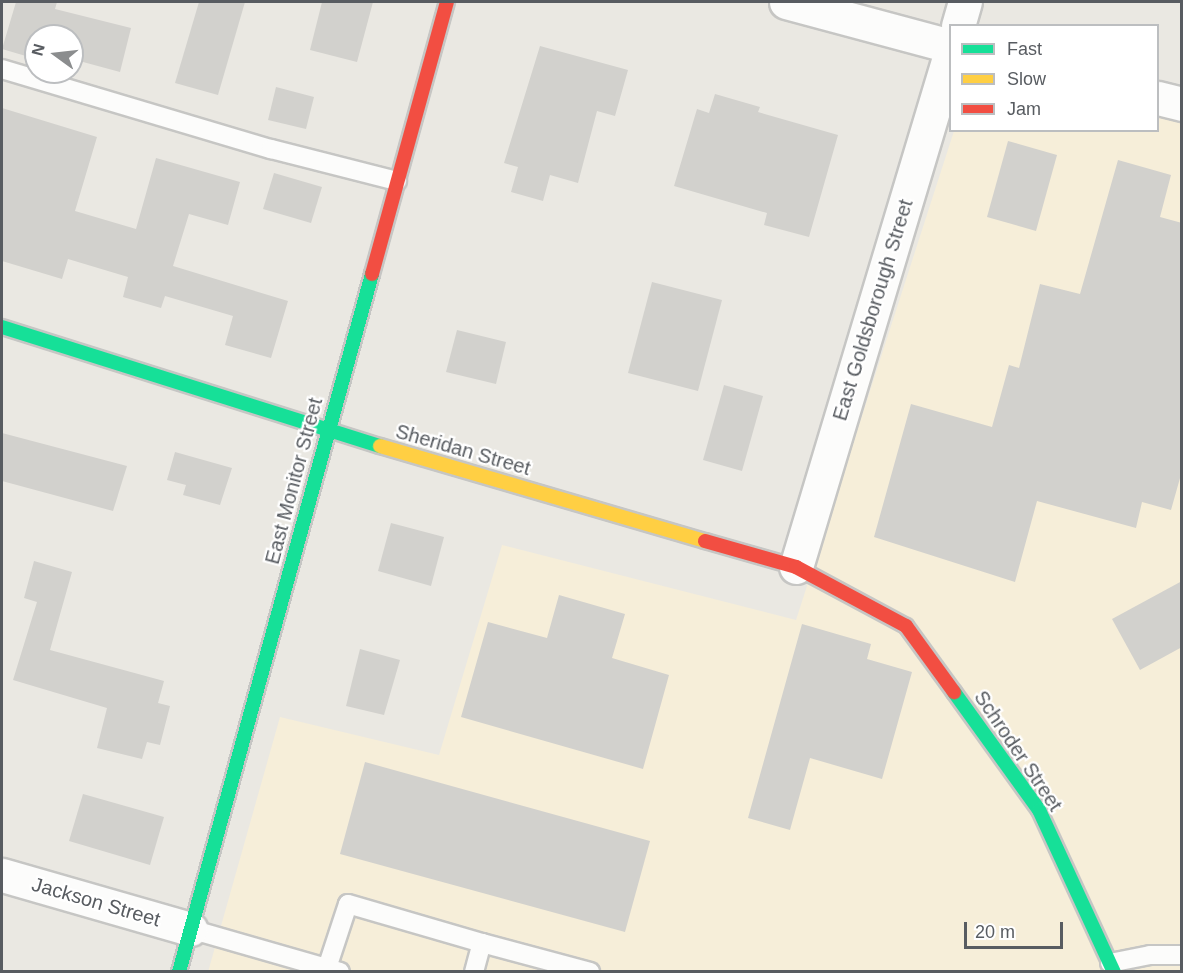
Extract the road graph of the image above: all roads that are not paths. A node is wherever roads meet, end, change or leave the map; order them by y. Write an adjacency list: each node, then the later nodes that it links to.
1 (447, 2): 10 (street, East Monitor Street)
2 (786, 2): 5 (street)
3 (965, 2): 4 (street)
4 (959, 24)
5 (949, 45)
6 (949, 61): 13 (street, East Goldsborough Street)
7 (2, 69): 10 (lane)
8 (1159, 98): 9 (street)
9 (1182, 104)
10 (397, 181): 12 (street, East Monitor Street)
11 (2, 327): 12 (street, Sheridan Street)
12 (328, 431): 13 (street, Sheridan Street); 16 (street, East Monitor Street)
13 (796, 567): 14 (street, Sheridan Street)
14 (906, 626): 19 (street, Schroder Street)
15 (2, 875): 16 (street, Jackson Street)
16 (190, 928): 20 (lane); 21 (street, East Monitor Street)
17 (482, 943): 20 (lane); 22 (lane); 23 (lane)
18 (1182, 955): 19 (lane)
19 (1112, 967)
20 (333, 970)
21 (178, 972)
22 (474, 972)
23 (590, 972)

